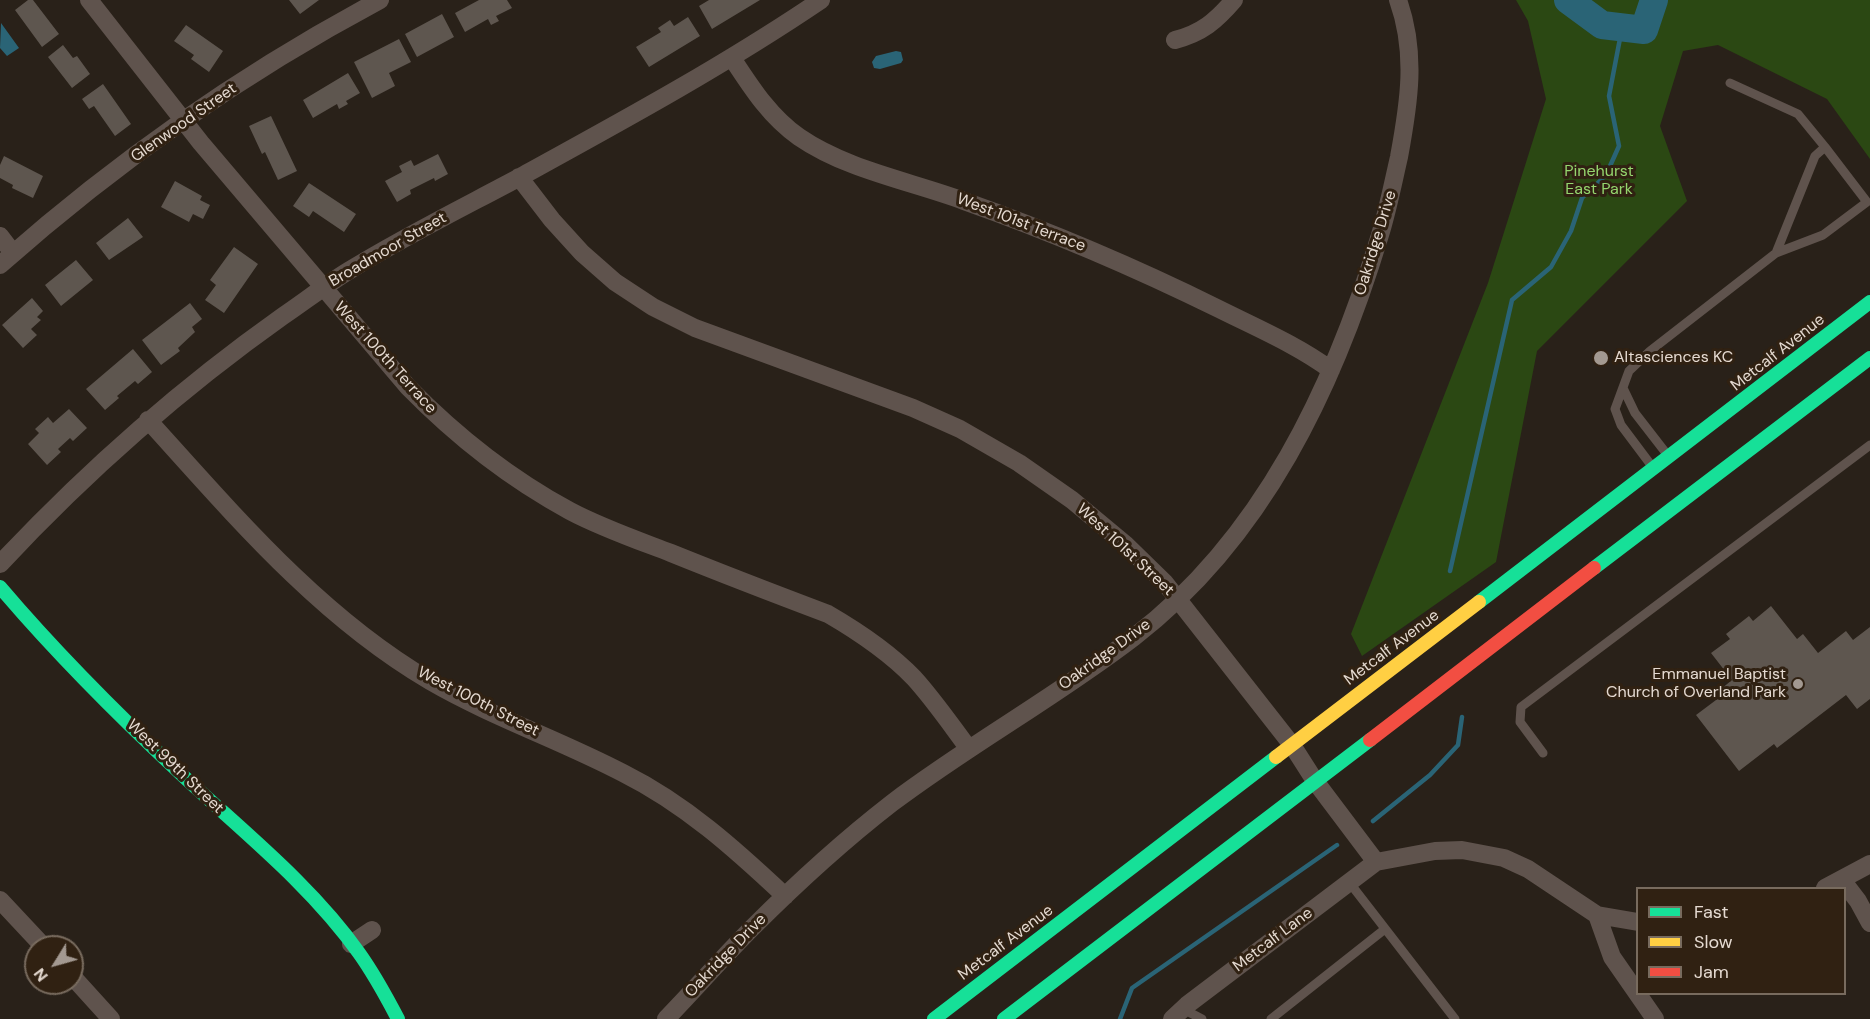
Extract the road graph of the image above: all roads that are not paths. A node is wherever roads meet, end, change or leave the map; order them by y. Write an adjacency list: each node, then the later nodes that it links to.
1 (89, 0): 9 (street, West 100th Terrace)
2 (821, 0): 7 (street, Broadmoor Street)
3 (1234, 0): 6 (street)
4 (1398, 0): 18 (street, Oakridge Drive)
5 (371, 2): 9 (street, Glenwood Street)
6 (1175, 40)
7 (732, 58): 11 (street, Broadmoor Street); 18 (street, West 101st Terrace)
8 (1730, 83): 10 (lane)
9 (184, 121): 14 (street, Glenwood Street); 15 (street, West 100th Terrace)
10 (1825, 147): 13 (lane); 13 (lane)
11 (519, 177): 15 (street, Broadmoor Street); 26 (street, West 101st Street)
12 (0, 236): 14 (street)
13 (1776, 253): 19 (lane)
14 (7, 259)
15 (323, 288): 20 (street, Broadmoor Street); 28 (street, West 100th Terrace)
16 (1870, 302): 22 (main road, Metcalf Avenue)
17 (1870, 358): 30 (main road)
18 (1331, 370): 26 (street, Oakridge Drive)
19 (1623, 388): 22 (lane); 23 (lane)
20 (148, 420): 24 (street, Broadmoor Street); 36 (street, West 100th Street)
21 (1870, 445): 29 (lane)
22 (1670, 457): 23 (main road, Metcalf Avenue)
23 (1653, 469): 27 (main road, Metcalf Avenue)
24 (0, 564)
25 (0, 587): 44 (main road, West 99th Street)
26 (1177, 599): 27 (street, West 101st Street); 28 (street, Oakridge Drive)
27 (1292, 745): 30 (street, West 101st Street); 52 (main road, Metcalf Avenue)
28 (969, 749): 36 (street, Oakridge Drive)
29 (1543, 753)
30 (1315, 781): 31 (street, West 101st Street); 53 (main road)
31 (1376, 862): 34 (street, Metcalf Lane); 38 (street)
32 (1870, 864): 33 (street)
33 (1842, 880): 35 (street); 40 (street)
34 (1349, 882): 41 (lane); 48 (street, Metcalf Lane)
35 (1827, 887)
36 (785, 896): 51 (street, Oakridge Drive)
37 (0, 900): 43 (street)
38 (1597, 915): 39 (street); 46 (street)
39 (1636, 922)
40 (1870, 923)
41 (1386, 929): 55 (lane); 56 (lane)
42 (372, 930): 44 (street)
43 (33, 935)
44 (351, 944): 50 (main road, West 99th Street)
45 (84, 989): 49 (street)
46 (1636, 992)
47 (1638, 995): 57 (street)
48 (1177, 1014): 54 (lane)
49 (111, 1019)
50 (398, 1019)
51 (666, 1019)
52 (934, 1019)
53 (1004, 1019)
54 (1202, 1019)
55 (1271, 1019)
56 (1455, 1019)
57 (1655, 1019)

